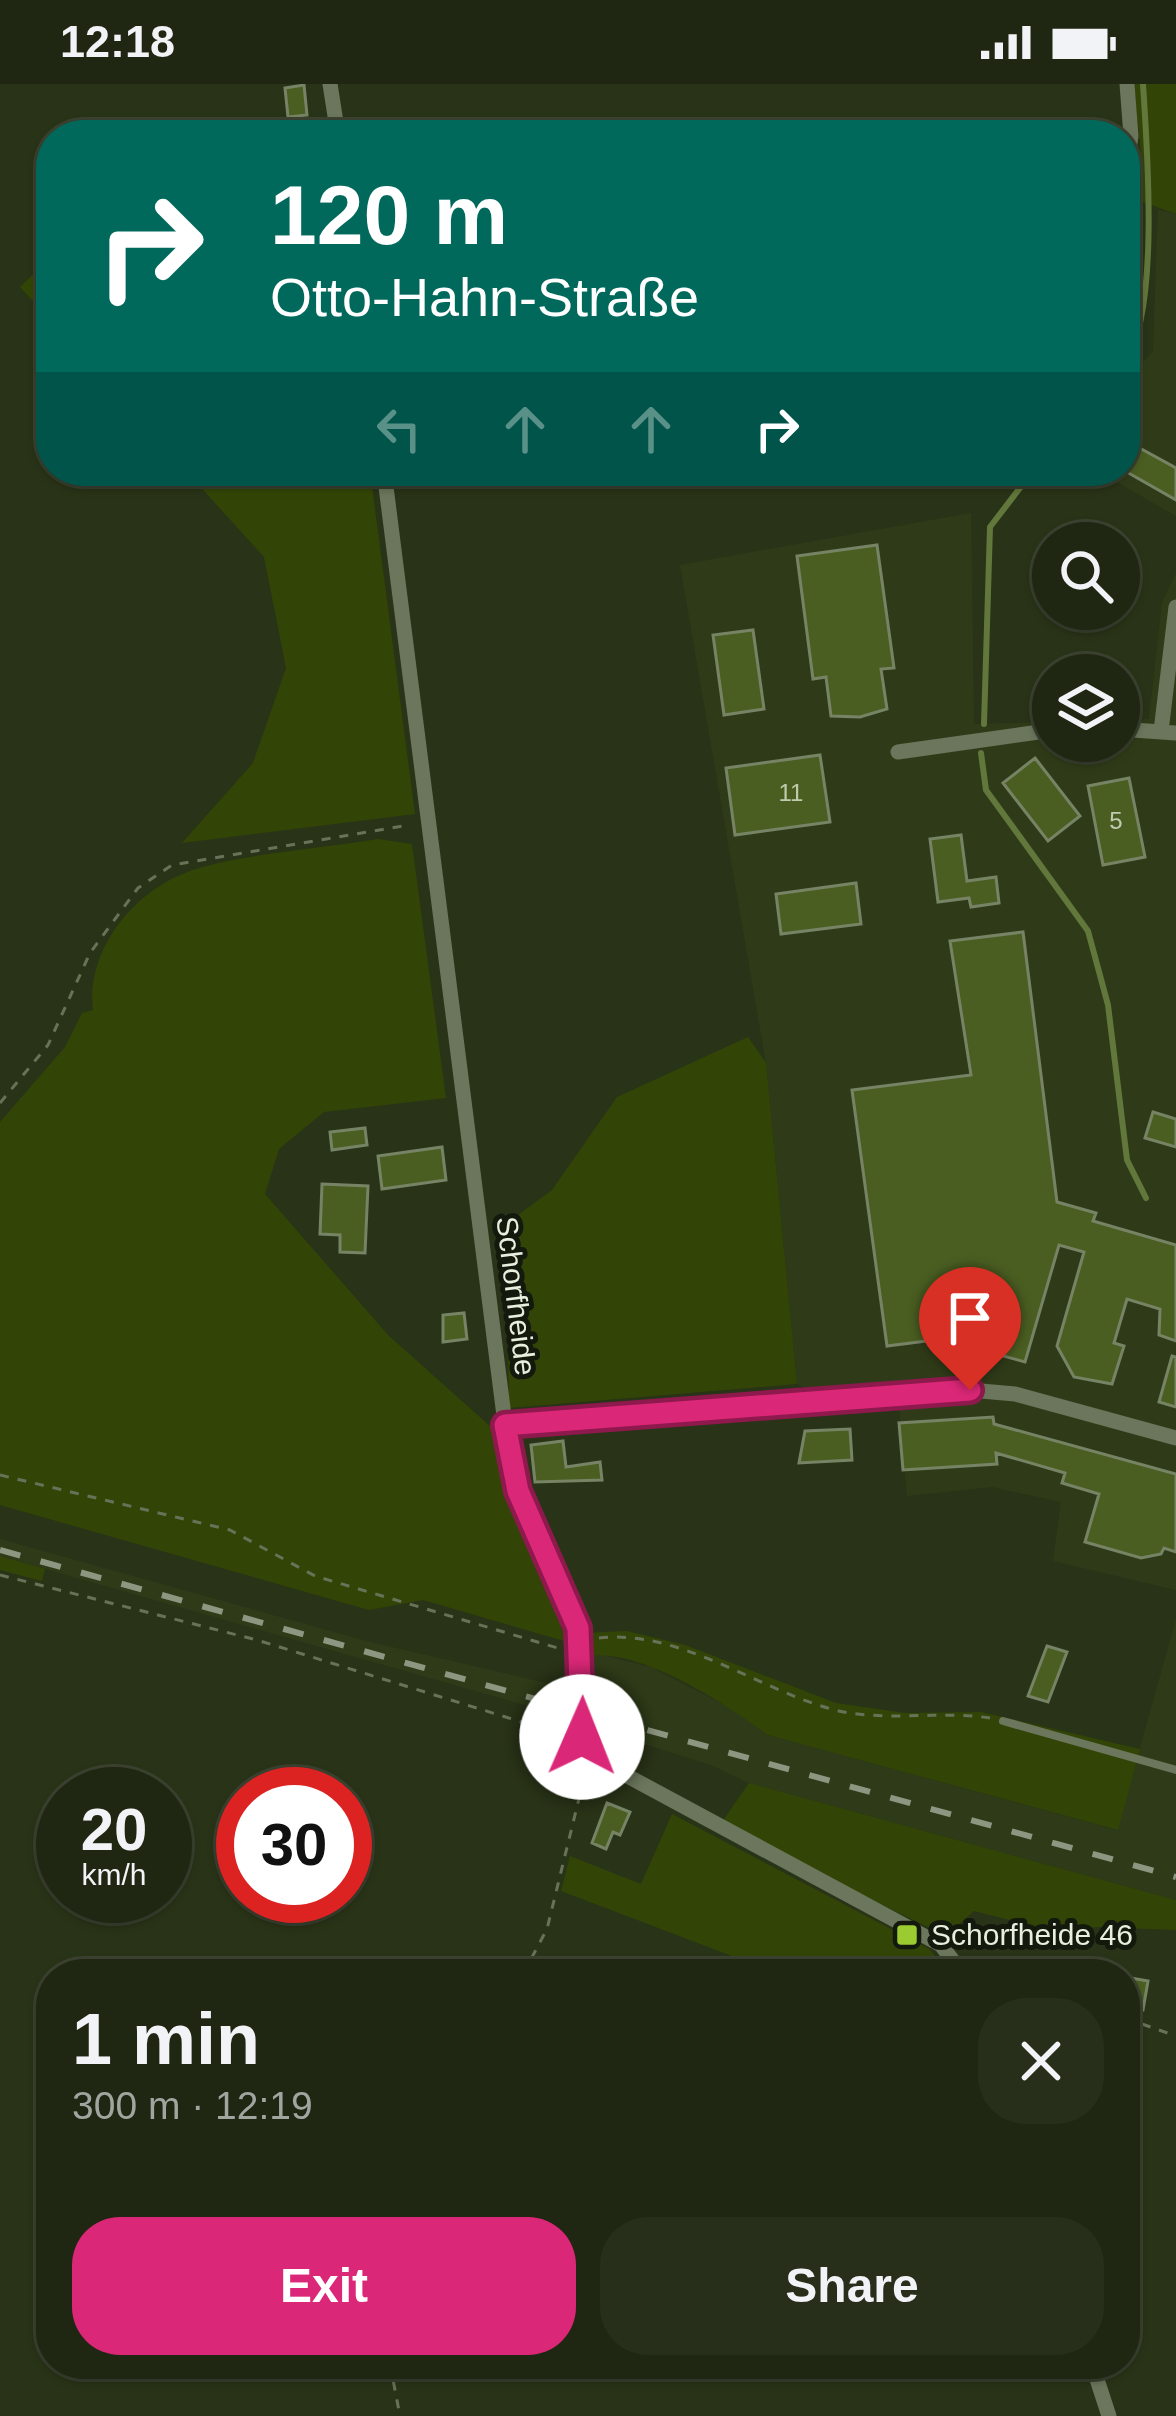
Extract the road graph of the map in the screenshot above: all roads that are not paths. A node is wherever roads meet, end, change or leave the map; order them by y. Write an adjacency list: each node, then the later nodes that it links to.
1 (330, 84): 3 (street)
2 (1127, 84): 4 (street)
3 (336, 120)
4 (1130, 120)
5 (386, 486): 10 (street, Schorfheide)
6 (1176, 607): 8 (street)
7 (1032, 732): 9 (street)
8 (1168, 732)
9 (898, 752)
10 (505, 1425): 11 (street); 14 (street, Schorfheide)
11 (1176, 1438)
12 (1003, 1721): 13 (lane)
13 (1176, 1770)
14 (954, 1959)
15 (1097, 2379): 16 (street)
16 (1108, 2416)

